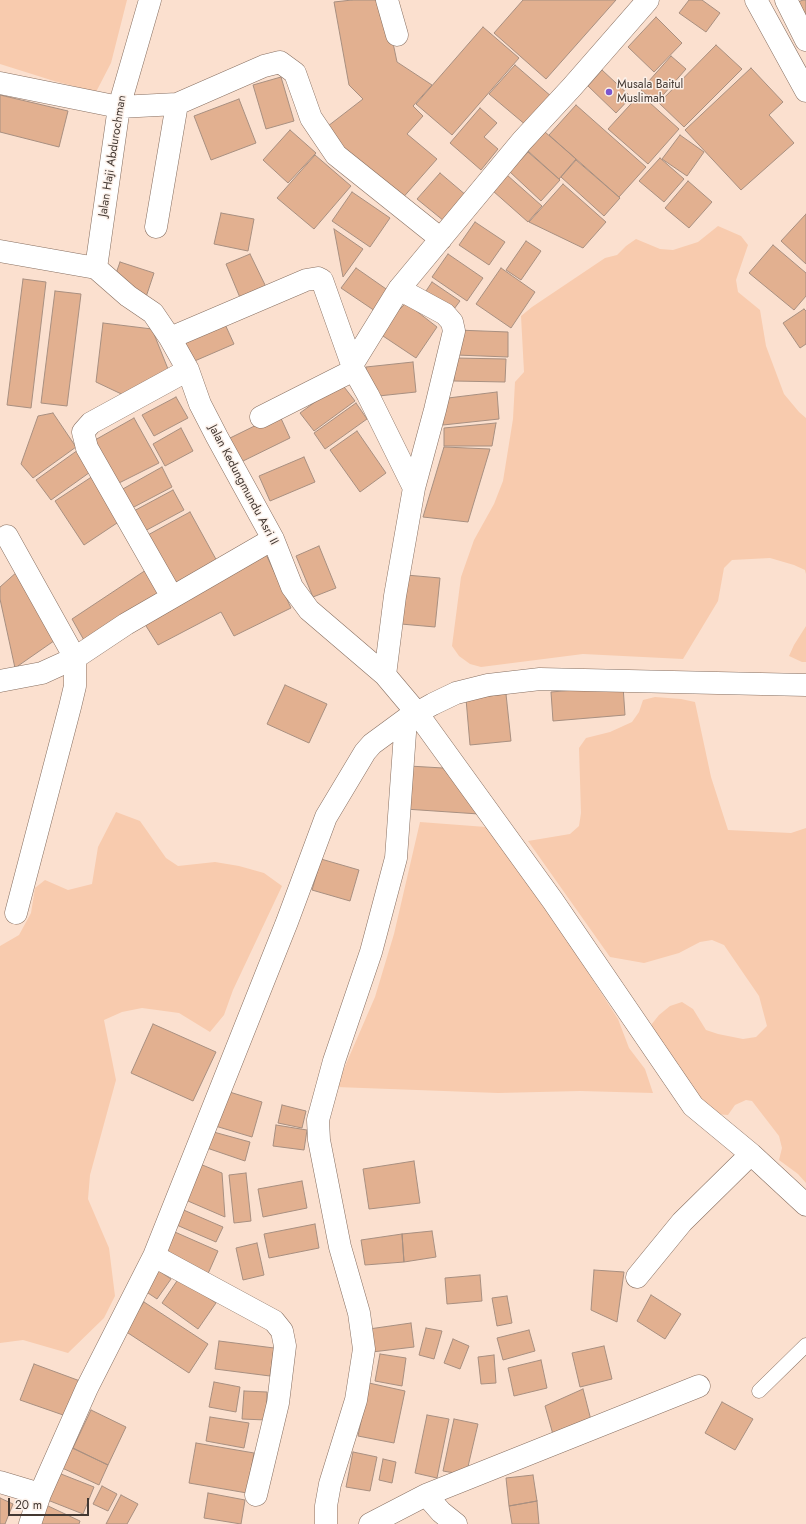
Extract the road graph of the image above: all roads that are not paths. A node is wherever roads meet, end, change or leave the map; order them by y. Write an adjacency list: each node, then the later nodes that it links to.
1 (150, 0): 11 (street, Jalan Haji Abdurochman)
2 (386, 0): 6 (street)
3 (648, 0): 13 (street)
4 (756, 0): 9 (street)
5 (786, 0): 7 (street)
6 (397, 35)
7 (806, 40)
8 (0, 83): 11 (street)
9 (806, 91)
10 (177, 104): 11 (street); 12 (street); 13 (street)
11 (118, 107): 15 (street, Jalan Haji Abdurochman)
12 (156, 227)
13 (441, 239): 16 (street)
14 (0, 251): 15 (street)
15 (96, 268): 17 (street, Jalan Kedungmundu Asri II)
16 (399, 289): 18 (street); 21 (street)
17 (170, 338): 18 (street); 19 (street, Jalan Kedungmundu Asri II)
18 (353, 368): 20 (street); 21 (street)
19 (188, 370): 23 (street, Jalan Kedungmundu Asri II); 24 (street)
20 (260, 417)
21 (414, 488): 26 (street)
22 (7, 536): 25 (street)
23 (273, 538): 24 (street); 26 (street, Jalan Kedungmundu Asri II)
24 (172, 597): 25 (street)
25 (75, 658): 27 (street); 30 (street)
26 (385, 675): 29 (street, Jalan Kedungmundu Asri II)
27 (0, 681)
28 (806, 684): 29 (street)
29 (412, 716): 31 (street, Jalan Kedungmundu Asri II); 33 (street); 43 (street)
30 (16, 913)
31 (751, 1154): 32 (street, Jalan Kedungmundu Asri II); 34 (street)
32 (806, 1205)
33 (154, 1256): 39 (street); 40 (street)
34 (637, 1277)
35 (806, 1345): 37 (lane)
36 (699, 1386): 41 (street)
37 (759, 1391)
38 (0, 1482): 39 (street)
39 (40, 1494): 42 (street)
40 (256, 1495)
41 (426, 1495): 44 (street); 45 (street)
42 (30, 1524)
43 (326, 1524)
44 (370, 1524)
45 (456, 1524)

